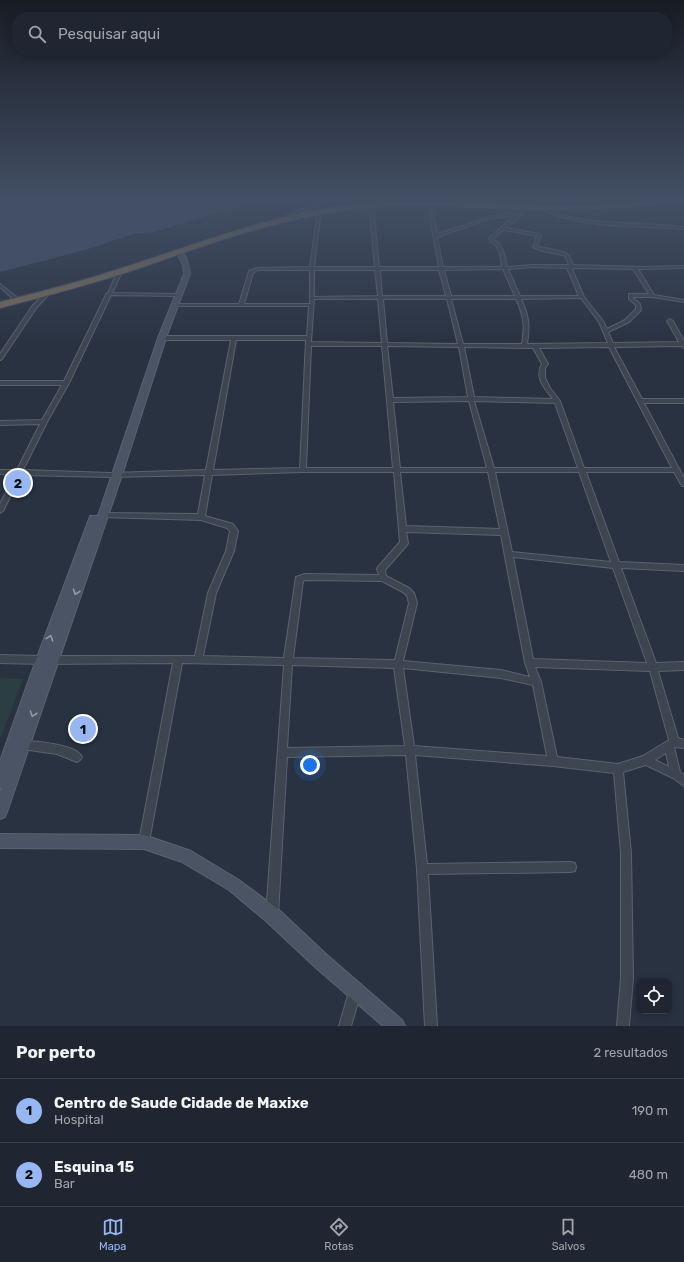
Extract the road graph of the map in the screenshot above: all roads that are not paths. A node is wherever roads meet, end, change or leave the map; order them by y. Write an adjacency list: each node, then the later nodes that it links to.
1 (188, 249): 7 (highway)
2 (315, 249): 13 (street)
3 (375, 249): 14 (street)
4 (437, 249): 9 (street)
5 (500, 249): 10 (street)
6 (541, 249): 11 (street)
7 (173, 254): 15 (highway); 26 (street)
8 (684, 267): 12 (street)
9 (441, 268): 10 (street); 14 (street); 24 (street)
10 (505, 268): 11 (street); 25 (street)
11 (571, 268): 12 (street); 22 (street)
12 (635, 268): 19 (street)
13 (312, 269): 14 (street); 23 (street); 30 (street)
14 (377, 269): 21 (street)
15 (120, 272): 17 (highway); 18 (street)
16 (0, 285): 27 (street)
17 (49, 292): 20 (highway); 32 (street)
18 (107, 295): 26 (street); 47 (street)
19 (652, 296): 28 (street); 34 (street)
20 (30, 297): 27 (highway); 32 (street)
21 (381, 297): 23 (street); 24 (street); 40 (street)
22 (582, 297): 25 (street); 34 (street)
23 (312, 298): 31 (street)
24 (449, 298): 25 (street); 41 (street)
25 (518, 298): 42 (street)
26 (174, 299): 30 (street); 35 (street); 64 (street)
27 (17, 300): 29 (highway)
28 (684, 301)
29 (0, 305)
30 (241, 305): 31 (street)
31 (312, 305): 37 (street)
32 (35, 306): 45 (street)
33 (670, 321): 39 (street)
34 (605, 332): 43 (street)
35 (162, 338): 36 (street); 64 (street)
36 (234, 338): 37 (street); 63 (street)
37 (309, 338): 38 (street)
38 (309, 344): 40 (street); 56 (street)
39 (683, 344): 43 (street)
40 (385, 345): 41 (street); 49 (street)
41 (461, 345): 42 (street); 48 (street)
42 (524, 345): 44 (street)
43 (611, 345): 44 (street); 52 (street)
44 (535, 346): 51 (street)
45 (0, 358)
46 (0, 383): 47 (street)
47 (66, 383): 53 (street)
48 (471, 399): 49 (street); 51 (street); 58 (street)
49 (390, 400): 57 (street)
50 (684, 400): 52 (street)
51 (557, 401): 59 (street)
52 (642, 401): 60 (street)
53 (44, 422): 54 (street); 61 (street)
54 (0, 423)
55 (0, 468): 61 (street)
56 (303, 470): 57 (street); 63 (street)
57 (396, 470): 58 (street); 69 (street)
58 (491, 470): 59 (street); 70 (street)
59 (582, 470): 60 (street); 72 (street)
60 (677, 470): 65 (street)
61 (21, 471): 62 (street); 64 (street); 66 (street)
62 (0, 472)
63 (209, 472): 64 (street); 68 (street)
64 (117, 473): 67 (street); 77 (street, one-way to 64)
65 (684, 484)
66 (0, 511)
67 (102, 515): 68 (street); 77 (street, one-way to 77)
68 (201, 517): 78 (street)
69 (402, 528): 70 (street); 74 (street)
70 (503, 532): 71 (street)
71 (509, 554): 72 (street); 80 (street)
72 (616, 565): 73 (street); 83 (street)
73 (684, 568)
74 (383, 578): 79 (street); 81 (street)
75 (0, 658): 77 (street)
76 (178, 659): 77 (street); 78 (street); 98 (street)
77 (47, 660): 87 (street, one-way to 87); 95 (street)
78 (198, 660): 79 (street)
79 (288, 662): 81 (street); 89 (street)
80 (529, 663): 83 (street); 84 (street)
81 (398, 664): 84 (street); 88 (street)
82 (684, 666): 83 (street)
83 (652, 667): 85 (street)
84 (537, 682): 92 (street)
85 (671, 744): 86 (street); 91 (street); 94 (street)
86 (684, 744)
87 (22, 746): 90 (street); 96 (street)
88 (410, 750): 89 (street); 92 (street); 100 (street)
89 (282, 753): 101 (street)
90 (77, 757)
91 (646, 760): 93 (street); 94 (street)
92 (553, 761): 93 (street)
93 (618, 769): 106 (street)
94 (680, 778)
95 (0, 781)
96 (0, 812)
97 (0, 841): 98 (street)
98 (144, 842): 101 (street)
99 (571, 867): 100 (street)
100 (422, 869): 105 (street)
101 (272, 915): 102 (street)
102 (355, 991): 103 (street); 104 (street)
103 (345, 1026)
104 (396, 1026)
105 (431, 1026)
106 (623, 1026)

